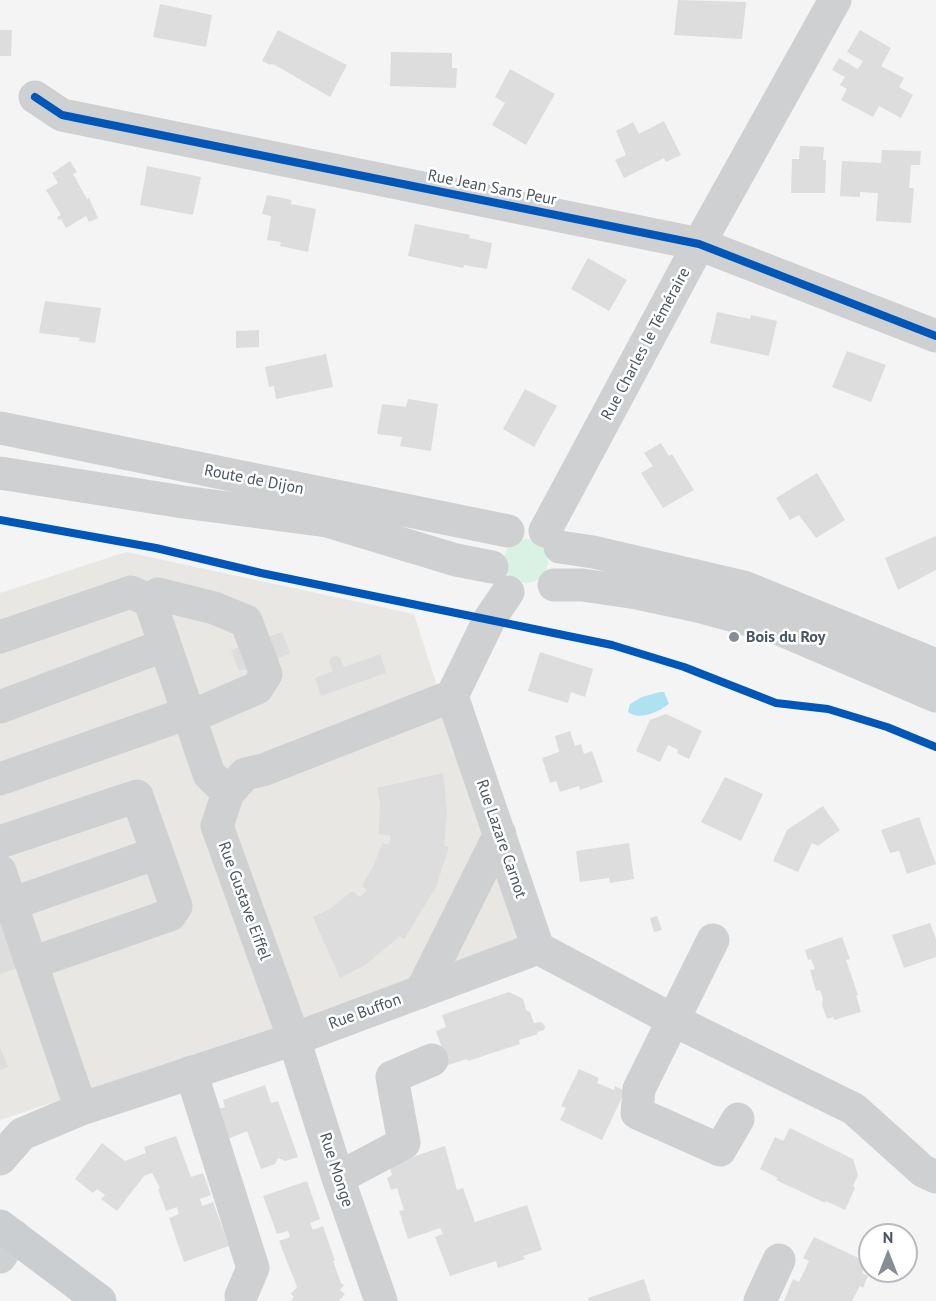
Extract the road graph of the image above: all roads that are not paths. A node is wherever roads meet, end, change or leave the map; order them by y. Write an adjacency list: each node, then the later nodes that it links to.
1 (835, 0): 3 (street, Rue Charles le Téméraire)
2 (35, 97): 3 (street, Rue Jean Sans Peur)
3 (699, 244): 4 (street, Rue Jean Sans Peur); 8 (street, Rue Charles le Téméraire)
4 (936, 336)
5 (0, 428): 7 (street, Route de Dijon)
6 (0, 473): 9 (street, Route de Dijon)
7 (508, 531): 8 (street, Route de Dijon); 9 (street)
8 (552, 539): 10 (street); 14 (street, Route de Dijon)
9 (500, 580): 10 (street, Route de Dijon); 15 (street)
10 (554, 585): 16 (street, Route de Dijon)
11 (150, 601): 12 (street); 13 (street); 18 (street)
12 (0, 637)
13 (165, 645): 17 (street); 18 (street)
14 (936, 665)
15 (452, 696): 20 (street, Rue Gustave Eiffel); 21 (street, Rue Lazare Carnot)
16 (936, 696)
17 (0, 707)
18 (189, 715): 19 (street); 20 (street)
19 (0, 779)
20 (228, 793): 31 (street, Rue Gustave Eiffel)
21 (500, 834): 27 (street, Rue Lazare Carnot); 29 (street)
22 (0, 842): 23 (street)
23 (158, 853): 25 (street); 28 (street)
24 (0, 871): 25 (street)
25 (11, 904): 28 (street)
26 (713, 940): 30 (street)
27 (538, 948): 29 (street, Rue Buffon); 30 (street)
28 (32, 963): 34 (street)
29 (421, 992): 31 (street, Rue Buffon)
30 (675, 1021): 35 (street); 38 (street)
31 (294, 1039): 33 (street, Rue Buffon); 37 (street, Rue Monge)
32 (432, 1060): 37 (street)
33 (191, 1072): 34 (street, Rue Buffon); 41 (street)
34 (81, 1109): 36 (street, Rue Buffon)
35 (738, 1119)
36 (0, 1159)
37 (338, 1178): 43 (street, Rue Monge)
38 (936, 1178)
39 (5, 1240): 42 (main road)
40 (779, 1260): 44 (street)
41 (241, 1296)
42 (100, 1301)
43 (381, 1301)
44 (760, 1301)

